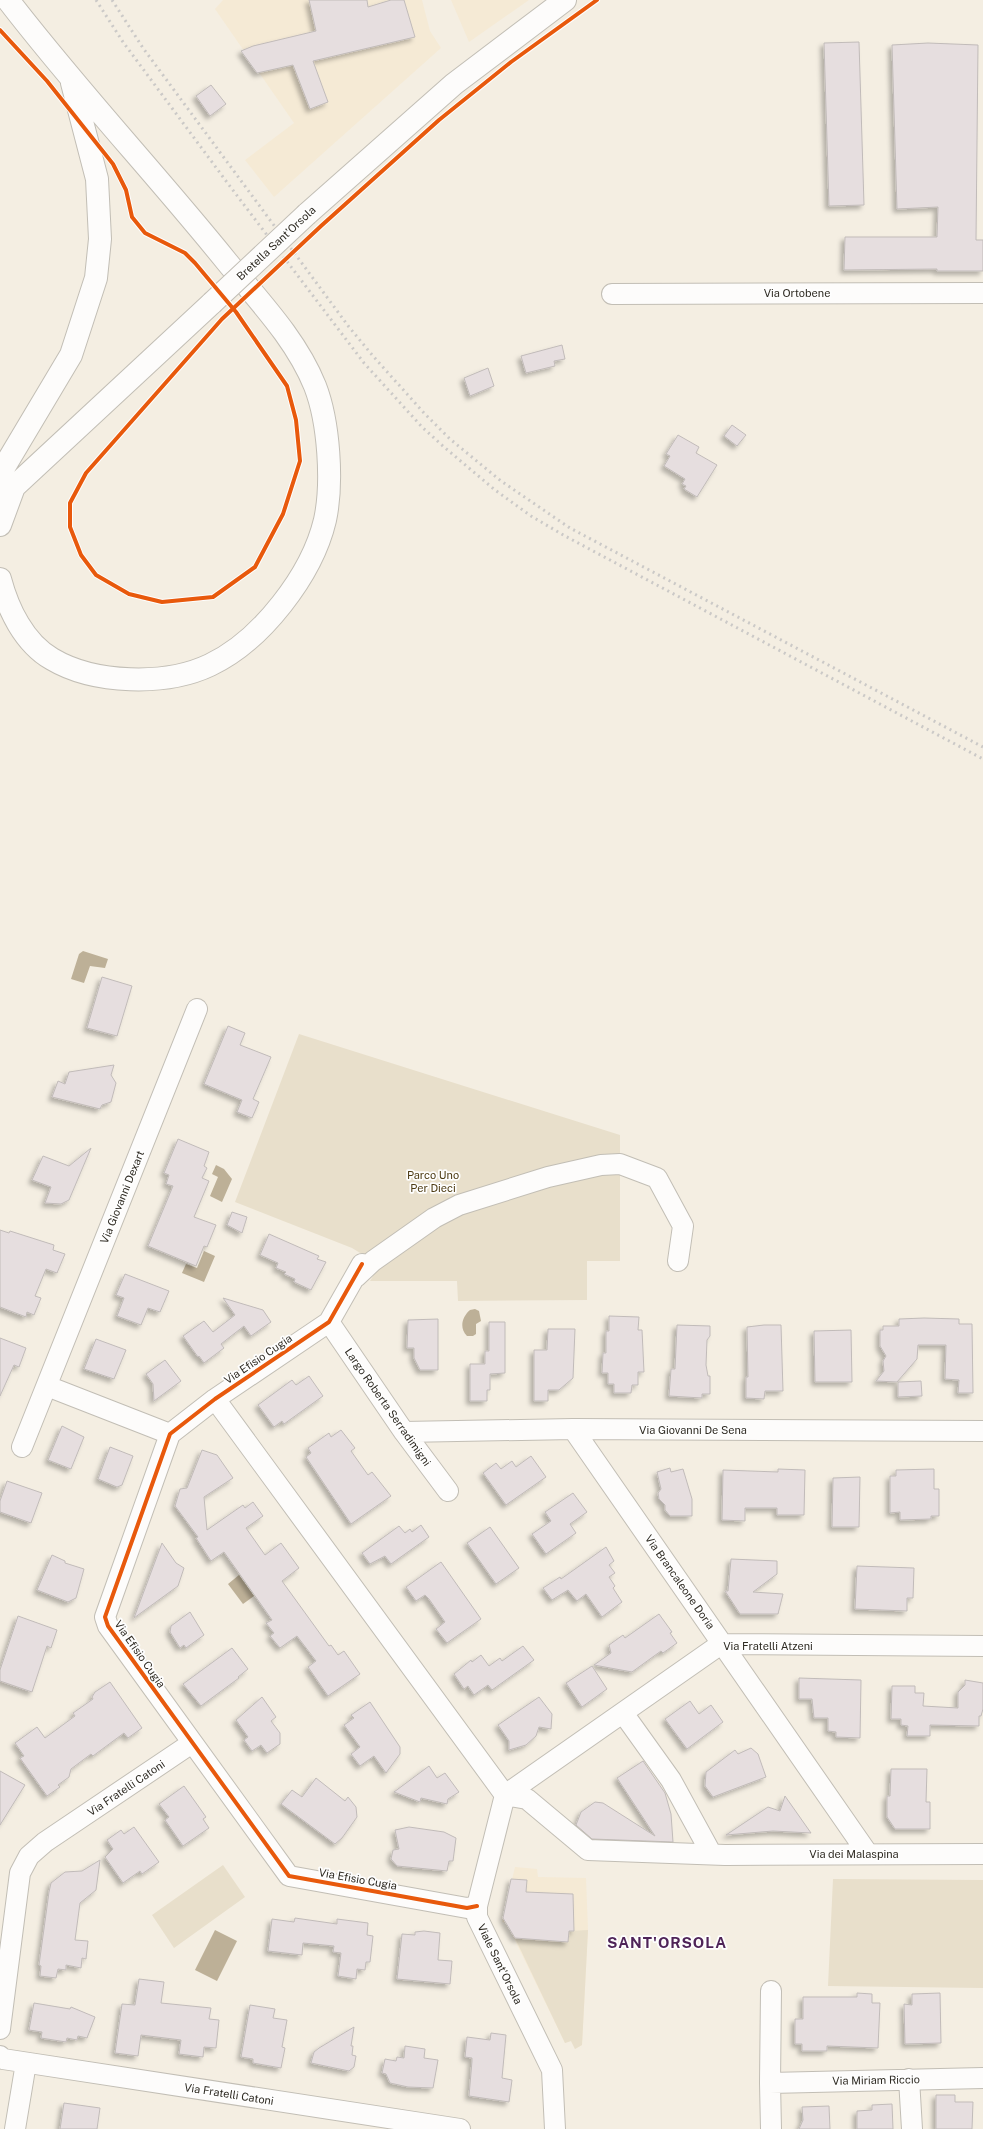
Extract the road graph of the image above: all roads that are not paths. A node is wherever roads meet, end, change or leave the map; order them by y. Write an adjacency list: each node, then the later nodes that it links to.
1 (8, 0): 3 (main road)
2 (565, 0): 6 (main road, Bretella Sant'Orsola, bridge)
3 (71, 78): 6 (main road); 8 (main road)
4 (983, 293): 5 (street, Via Ortobene)
5 (612, 294)
6 (5, 486): 7 (main road)
7 (0, 525)
8 (0, 579)
9 (197, 1009): 12 (street, Via Giovanni Dexart)
10 (678, 1260): 11 (street, Via Efisio Cugia)
11 (329, 1322): 13 (street, Via Efisio Cugia); 16 (street, Largo Roberta Serradimigni)
12 (47, 1386): 17 (street); 18 (street, Via Giovanni Dexart)
13 (215, 1399): 17 (street, Via Efisio Cugia); 24 (street)
14 (573, 1429): 15 (street, Via Giovanni De Sena); 16 (street, Via Giovanni De Sena); 20 (street, Via Brancaleone Doria)
15 (983, 1431)
16 (404, 1432): 19 (street, Largo Roberta Serradimigni)
17 (170, 1434): 23 (street, Via Efisio Cugia)
18 (22, 1447)
19 (448, 1491)
20 (721, 1644): 21 (street, Via Fratelli Atzeni); 22 (street, Via Fratelli Atzeni); 26 (street, Via Brancaleone Doria)
21 (983, 1646)
22 (623, 1713): 24 (street, Via Fratelli Atzeni); 25 (street)
23 (192, 1743): 28 (street, Via Efisio Cugia); 30 (street, Via Fratelli Catoni)
24 (505, 1795): 25 (street, Via dei Malaspina); 28 (street, Viale Sant'Orsola)
25 (718, 1854): 26 (street, Via dei Malaspina)
26 (868, 1854): 27 (street, Via dei Malaspina)
27 (983, 1854)
28 (476, 1906): 38 (street, Viale Sant'Orsola)
29 (771, 1991): 35 (street)
30 (0, 2029)
31 (0, 2056): 32 (street, Via Fratelli Catoni)
32 (26, 2063): 36 (street); 37 (street, Via Fratelli Catoni)
33 (983, 2078): 34 (street, Via Miriam Riccio)
34 (909, 2079): 35 (street, Via Miriam Riccio); 40 (street)
35 (770, 2083): 39 (street)
36 (15, 2129)
37 (460, 2129)
38 (554, 2129)
39 (771, 2129)
40 (912, 2129)

